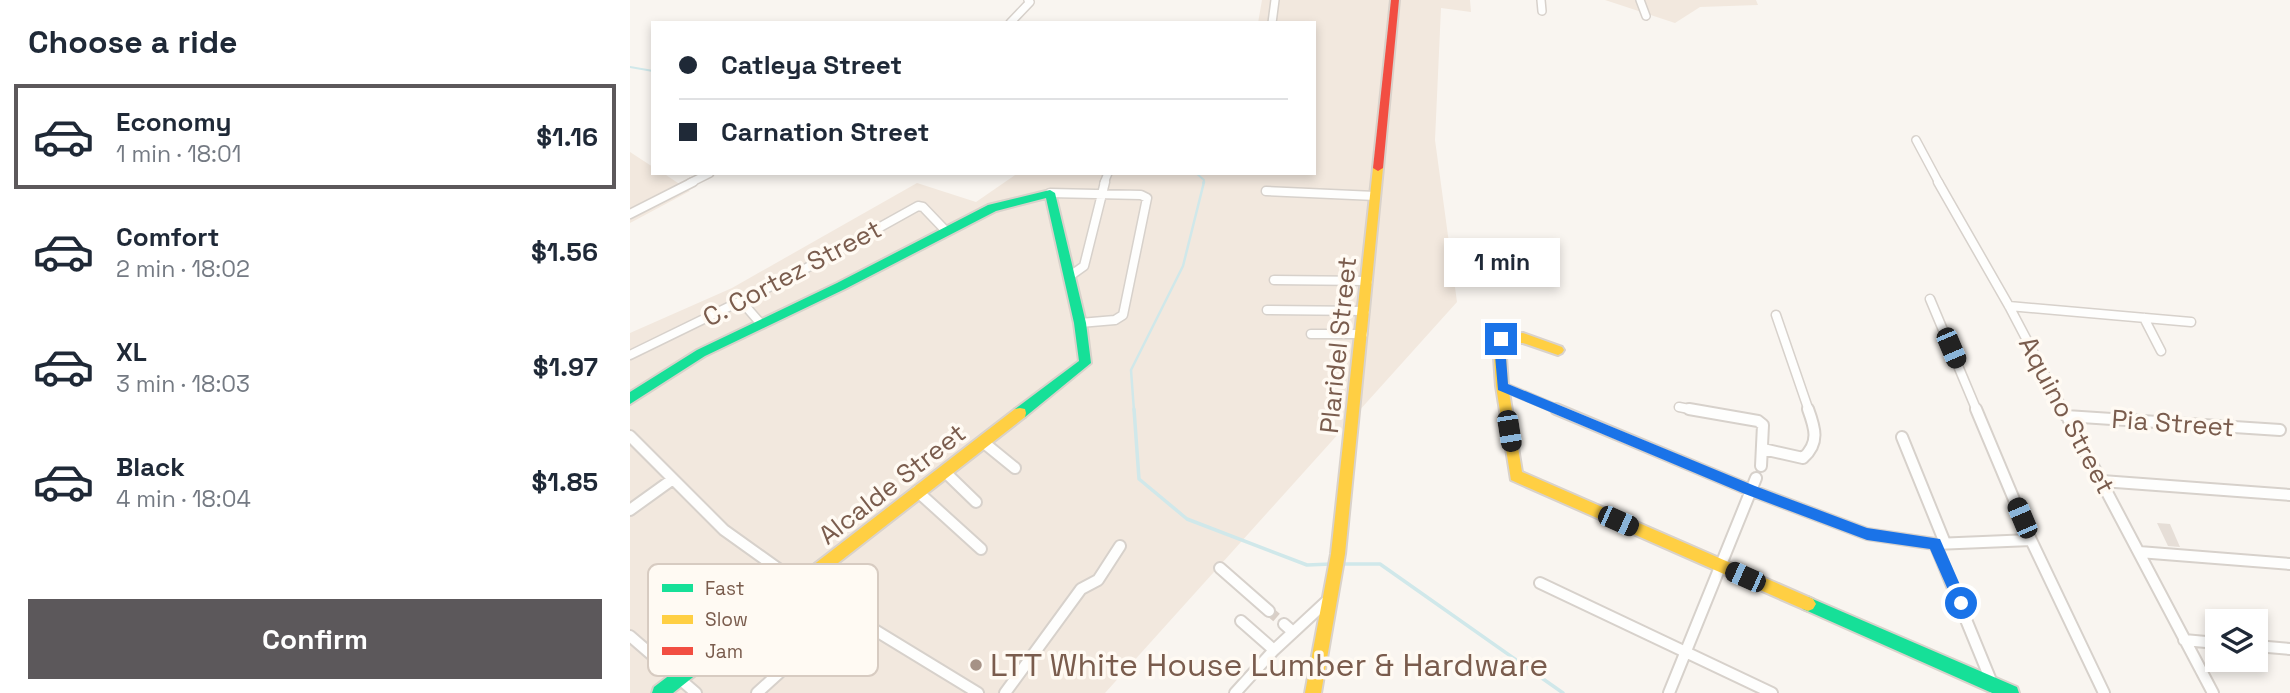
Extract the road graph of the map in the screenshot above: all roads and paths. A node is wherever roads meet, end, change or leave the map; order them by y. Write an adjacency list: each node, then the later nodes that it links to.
1 (1028, 0): 8 (street)
2 (1275, 0): 9 (street)
3 (1395, 0): 16 (street, Plaridel Street)
4 (1541, 0): 6 (street)
5 (1640, 0): 7 (street)
6 (1542, 11)
7 (1646, 16)
8 (1012, 21)
9 (1272, 21)
10 (1916, 140): 24 (street, Aquino Street)
11 (706, 175): 17 (street)
12 (1107, 175): 15 (street)
13 (1266, 191): 16 (street)
14 (1050, 193): 15 (street); 18 (street); 19 (street)
15 (1100, 194): 19 (street); 30 (street)
16 (1375, 196): 21 (street, Plaridel Street)
17 (632, 210)
18 (946, 231): 23 (street, C. Cortez Street); 31 (street)
19 (1070, 276): 30 (street)
20 (1274, 280): 21 (street)
21 (1368, 281): 26 (street, Plaridel Street)
22 (1930, 299): 57 (street)
23 (742, 302): 31 (street); 36 (street, C. Cortez Street)
24 (2009, 306): 28 (street); 40 (street, Aquino Street)
25 (1267, 310): 26 (street)
26 (1365, 311): 33 (street, Plaridel Street)
27 (1776, 315): 45 (street)
28 (2144, 318): 29 (street); 35 (street)
29 (2191, 322)
30 (1080, 323): 44 (street, Alcalde Street)
31 (761, 324): 38 (street)
32 (1311, 334): 33 (street)
33 (1363, 334): 68 (street, Plaridel Street)
34 (1558, 350): 37 (street)
35 (2161, 351)
36 (630, 355)
37 (1502, 386): 52 (street); 65 (street)
38 (630, 399)
39 (1679, 407): 45 (street)
40 (2066, 416): 41 (street, Pia Street); 51 (street, Aquino Street)
41 (2280, 430)
42 (630, 436): 50 (street)
43 (1902, 437): 58 (street)
44 (983, 442): 47 (street); 48 (street, Alcalde Street)
45 (1763, 449): 46 (street)
46 (1761, 466)
47 (1015, 468)
48 (944, 471): 53 (street, Alcalde Street); 55 (street)
49 (1756, 478): 52 (street)
50 (673, 479): 56 (street); 62 (street)
51 (2102, 481): 54 (street); 61 (street, Aquino Street)
52 (1750, 490): 58 (street); 65 (street)
53 (917, 491): 60 (street); 63 (street, Alcalde Street)
54 (2290, 495)
55 (976, 502)
56 (630, 510)
57 (2031, 540): 58 (street); 95 (street)
58 (1940, 543): 84 (street)
59 (1120, 546): 89 (street)
60 (981, 549)
61 (2139, 552): 64 (street); 73 (street, Aquino Street)
62 (772, 564)
63 (827, 564)
64 (2290, 564)
65 (1720, 566): 79 (street); 84 (street)
66 (1220, 568): 69 (street)
67 (1540, 583): 79 (street)
68 (1329, 599): 77 (street); 91 (street, Plaridel Street)
69 (1269, 611)
70 (1241, 621): 77 (street)
71 (878, 632): 88 (street)
72 (630, 636): 78 (street)
73 (2184, 640): 74 (street); 96 (street, Aquino Street)
74 (2205, 642)
75 (2268, 647): 76 (street)
76 (2290, 649)
77 (1274, 650): 90 (street)
78 (648, 652)
79 (1685, 652): 92 (street); 93 (street)
80 (676, 676): 83 (street)
81 (681, 676): 83 (street, Alcalde Street)
82 (776, 676): 87 (street)
83 (678, 678): 85 (street, Alcalde Street); 86 (street)
84 (1995, 689): 94 (street)
85 (660, 693)
86 (696, 693)
87 (757, 693)
88 (978, 693)
89 (1005, 693)
90 (1235, 693)
91 (1313, 693)
92 (1669, 693)
93 (1772, 693)
94 (2011, 693)
95 (2104, 693)
96 (2213, 693)

